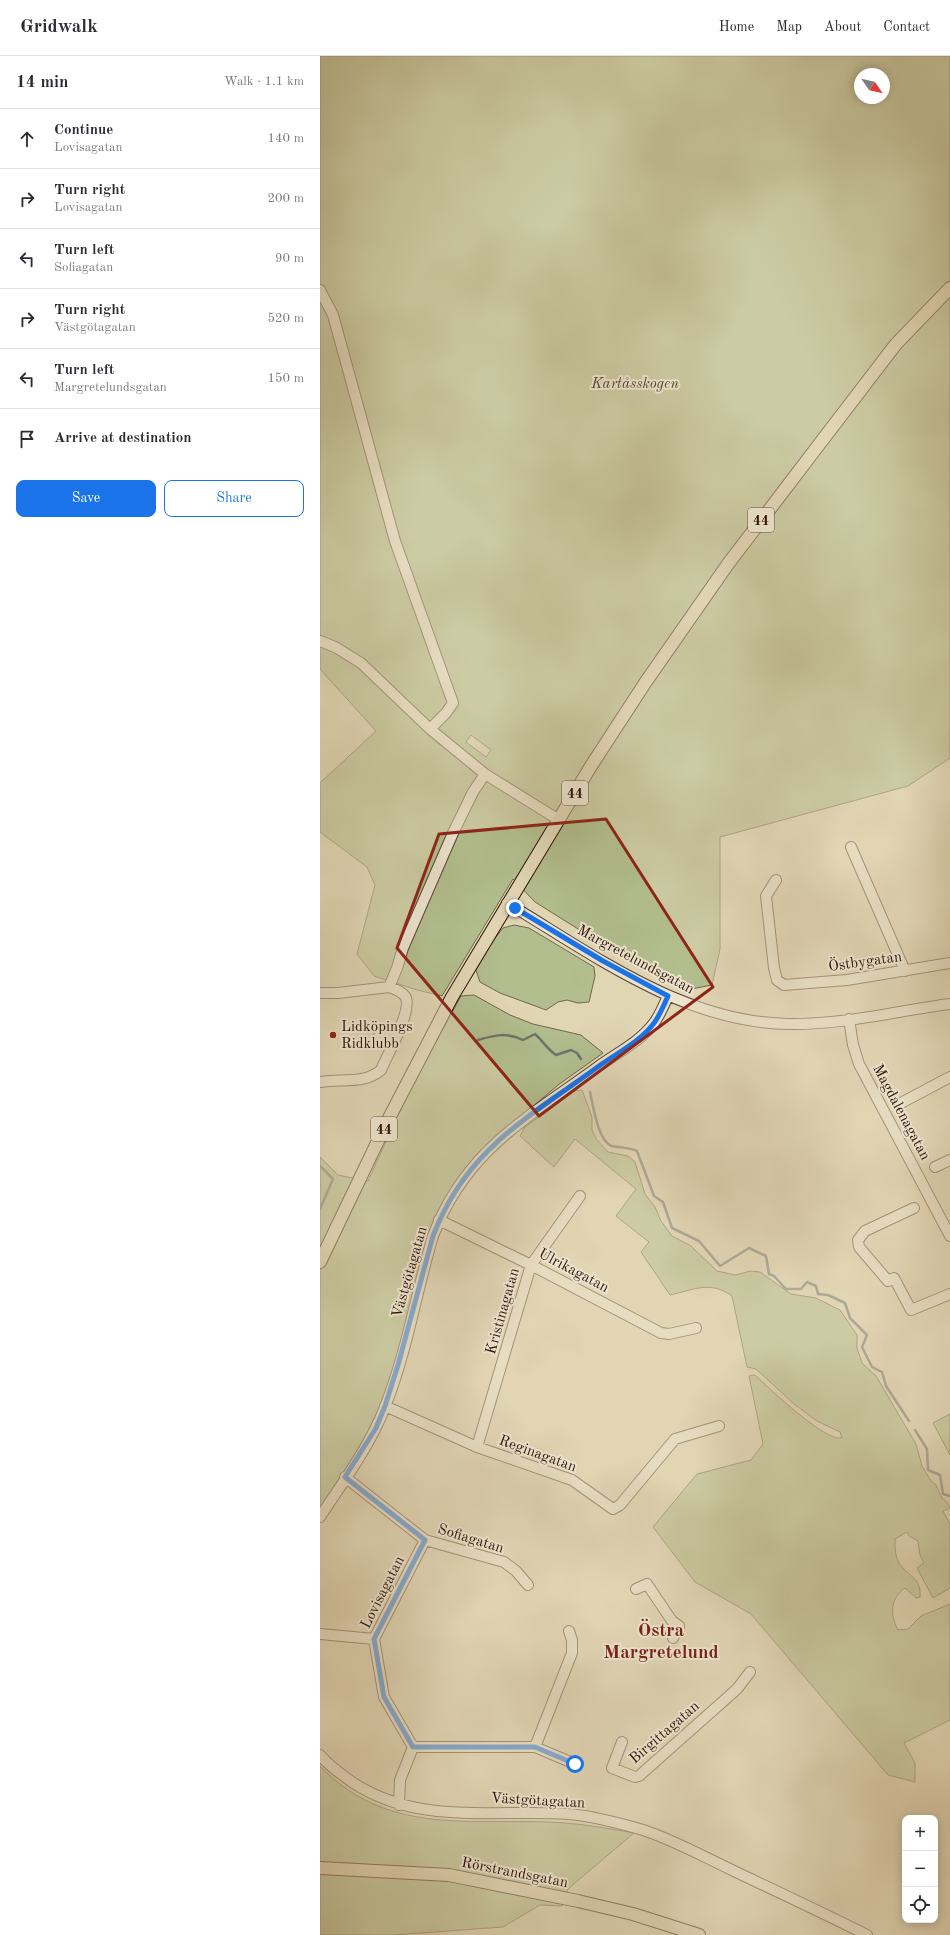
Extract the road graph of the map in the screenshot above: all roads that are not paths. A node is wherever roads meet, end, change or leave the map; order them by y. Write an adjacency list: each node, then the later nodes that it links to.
1 (950, 288): 6 (main road, 44)
2 (320, 290): 4 (street)
3 (320, 641): 4 (street)
4 (430, 729): 5 (street)
5 (485, 774): 6 (street); 12 (street)
6 (560, 820): 9 (main road, 44)
7 (851, 847): 11 (street)
8 (776, 880): 11 (street, Östbygatan)
9 (507, 903): 14 (street, Margretelundsgatan); 28 (main road, 44)
10 (950, 963): 11 (street, Östbygatan)
11 (905, 971)
12 (389, 987): 13 (street); 18 (street)
13 (320, 993)
14 (668, 996): 16 (street, Margretelundsgatan); 26 (street, Västgötagatan)
15 (950, 1004): 16 (street, Margretelundsgatan)
16 (849, 1019): 27 (street, Magdalenagatan)
17 (379, 1036): 18 (street)
18 (396, 1036): 20 (street)
19 (950, 1077): 21 (street)
20 (320, 1082)
21 (901, 1103)
22 (950, 1160): 23 (street)
23 (935, 1167)
24 (580, 1196): 29 (street, Kristinagatan)
25 (914, 1208): 30 (street)
26 (439, 1220): 29 (street, Ulrikagatan); 32 (street, Västgötagatan)
27 (950, 1236)
28 (320, 1262)
29 (531, 1265): 31 (street, Ulrikagatan); 34 (street, Kristinagatan)
30 (950, 1294)
31 (696, 1328)
32 (385, 1406): 34 (street, Reginagatan); 35 (street, Västgötagatan)
33 (719, 1426): 34 (street, Reginagatan)
34 (477, 1446)
35 (345, 1477): 36 (street, Västgötagatan); 37 (street, Sofiagatan)
36 (320, 1517)
37 (425, 1540): 38 (street, Sofiagatan); 43 (street, Lovisagatan)
38 (528, 1585)
39 (636, 1589): 42 (street)
40 (569, 1631): 47 (street)
41 (320, 1634): 43 (street)
42 (673, 1638)
43 (374, 1639): 46 (street, Lovisagatan)
44 (750, 1672): 45 (street, Birgittagatan)
45 (622, 1742)
46 (413, 1747): 47 (street); 50 (street)
47 (535, 1747): 49 (street)
48 (320, 1755): 50 (street, Västgötagatan)
49 (575, 1764)
50 (399, 1805): 53 (street, Västgötagatan)
51 (320, 1868): 52 (main road, Rörstrandsgatan)
52 (699, 1935)
53 (867, 1935)

